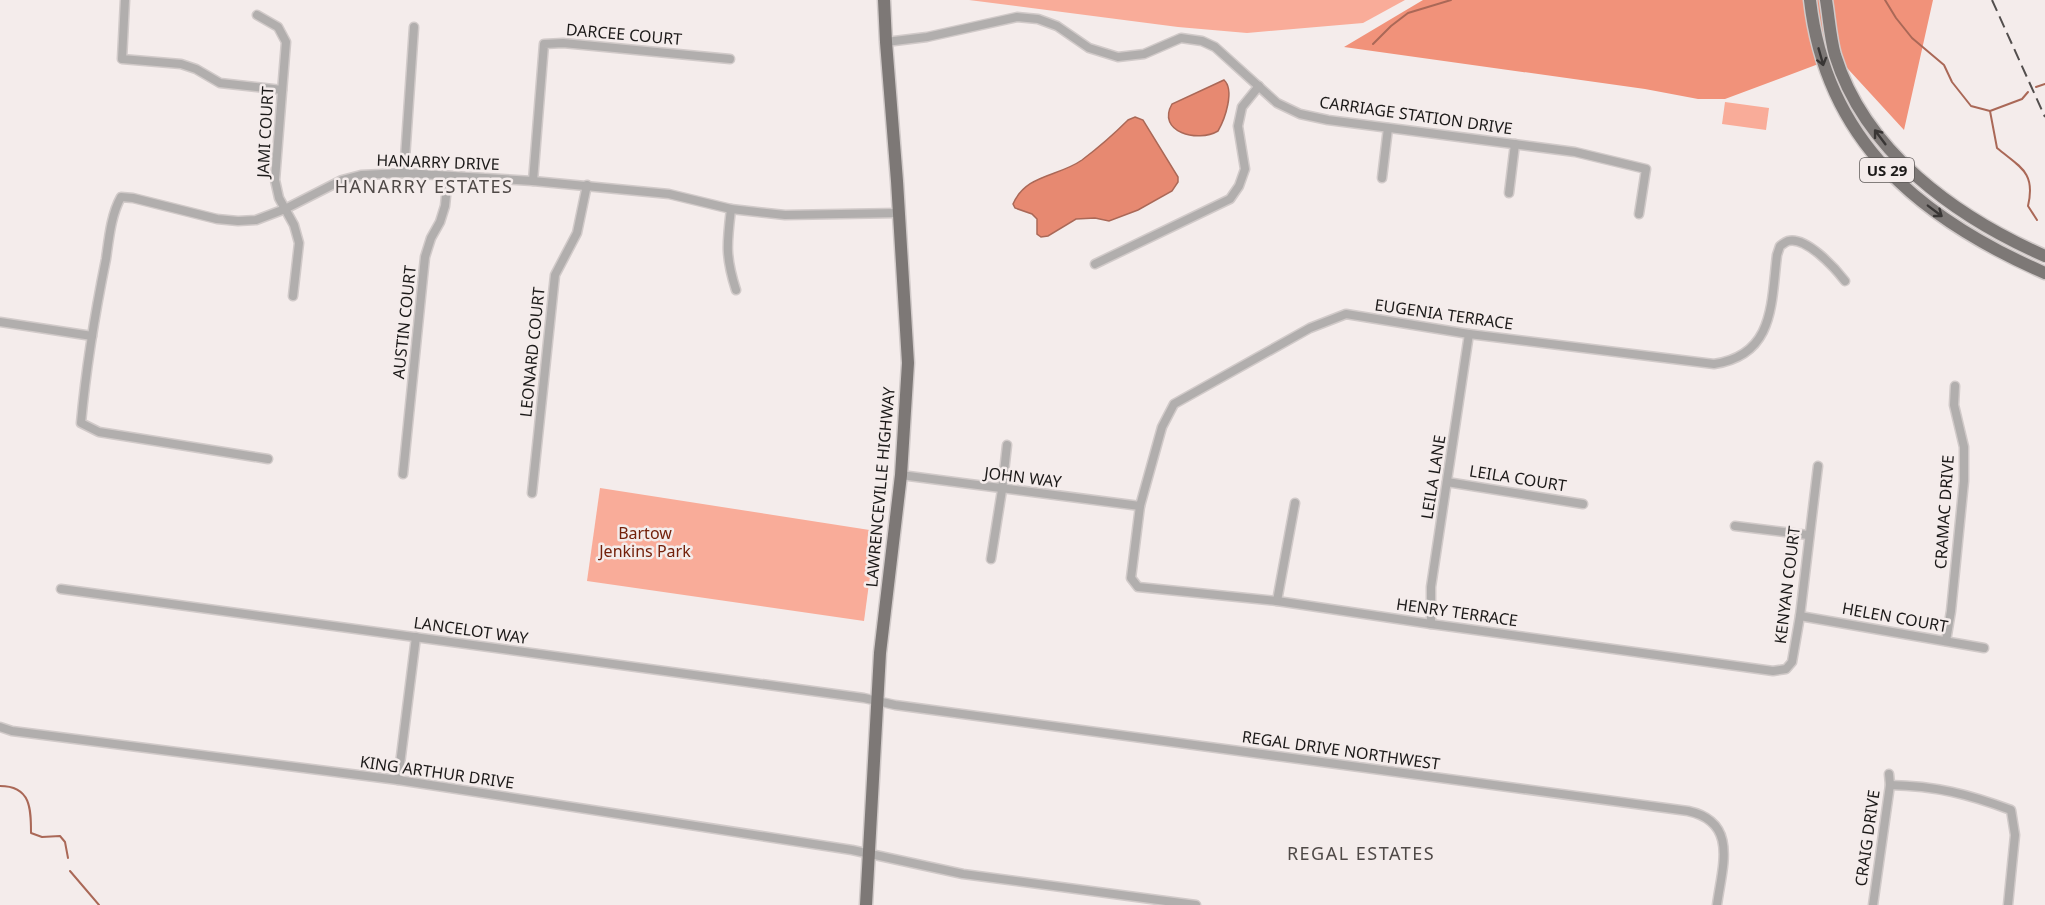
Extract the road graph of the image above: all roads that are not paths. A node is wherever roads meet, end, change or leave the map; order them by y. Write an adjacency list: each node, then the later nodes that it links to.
1 (125, 0): 10 (street)
2 (885, 0): 7 (main road, LAWRENCEVILLE HIGHWAY)
3 (1810, 0): 25 (main road, US 29, one-way to 25)
4 (1826, 0): 23 (main road, US 29, one-way to 4)
5 (257, 15): 10 (street, JAMI COURT)
6 (414, 27): 13 (street)
7 (886, 42): 9 (street, CARRIAGE STATION DRIVE); 21 (main road, LAWRENCEVILLE HIGHWAY)
8 (730, 59): 16 (street, DARCEE COURT)
9 (1259, 86): 11 (street, CARRIAGE STATION DRIVE); 24 (street)
10 (282, 90): 20 (street, JAMI COURT)
11 (1388, 128): 12 (street, CARRIAGE STATION DRIVE); 15 (street)
12 (1515, 144): 18 (street); 22 (street, CARRIAGE STATION DRIVE)
13 (404, 173): 14 (street, HANARRY DRIVE); 20 (street, HANARRY DRIVE)
14 (448, 176): 16 (street, HANARRY DRIVE); 36 (street, AUSTIN COURT)
15 (1382, 178)
16 (533, 181): 17 (street, HANARRY DRIVE)
17 (587, 185): 19 (street, HANARRY DRIVE); 40 (street, LEONARD COURT)
18 (1509, 193)
19 (731, 208): 21 (street, HANARRY DRIVE); 27 (street)
20 (285, 209): 28 (street, JAMI COURT); 31 (street, HANARRY DRIVE)
21 (897, 213): 37 (main road, LAWRENCEVILLE HIGHWAY)
22 (1639, 214)
23 (2045, 256)
24 (1095, 264)
25 (2045, 273)
26 (1845, 281): 30 (street, EUGENIA TERRACE)
27 (736, 290)
28 (293, 296)
29 (0, 322): 31 (street)
30 (1469, 334): 38 (street, LEILA LANE); 43 (street, EUGENIA TERRACE)
31 (92, 336): 34 (street, HANARRY DRIVE)
32 (1954, 386): 53 (street, CRAMAC DRIVE)
33 (1007, 445): 39 (street)
34 (268, 459)
35 (1818, 466): 45 (street, KENYAN COURT)
36 (403, 474)
37 (902, 475): 39 (street, JOHN WAY); 56 (main road, LAWRENCEVILLE HIGHWAY)
38 (1447, 482): 42 (street, LEILA COURT); 51 (street, LEILA LANE)
39 (1002, 489): 43 (street, JOHN WAY); 46 (street)
40 (532, 493)
41 (1295, 503): 49 (street)
42 (1584, 504)
43 (1140, 506): 48 (street, EUGENIA TERRACE)
44 (1735, 526): 45 (street)
45 (1808, 535): 50 (street, KENYAN COURT)
46 (991, 559)
47 (61, 589): 52 (street, LANCELOT WAY)
48 (1160, 590): 49 (street, HENRY TERRACE)
49 (1277, 601): 51 (street, HENRY TERRACE)
50 (1800, 616): 53 (street, HELEN COURT); 55 (street, KENYAN COURT)
51 (1431, 624): 55 (street, HENRY TERRACE)
52 (416, 637): 56 (street, LANCELOT WAY); 59 (street)
53 (1946, 641): 54 (street, HELEN COURT)
54 (1984, 648)
55 (1749, 668)
56 (877, 701): 61 (main road, LAWRENCEVILLE HIGHWAY); 64 (street, REGAL DRIVE NORTHWEST)
57 (0, 727): 59 (street, KING ARTHUR DRIVE)
58 (1889, 774): 60 (street, CRAIG DRIVE)
59 (398, 780): 61 (street, KING ARTHUR DRIVE)
60 (1890, 785): 65 (street, CRAIG DRIVE); 66 (street)
61 (868, 853): 62 (main road, LAWRENCEVILLE HIGHWAY); 63 (street)
62 (866, 905)
63 (1196, 905)
64 (1717, 905)
65 (1873, 905)
66 (2008, 905)

